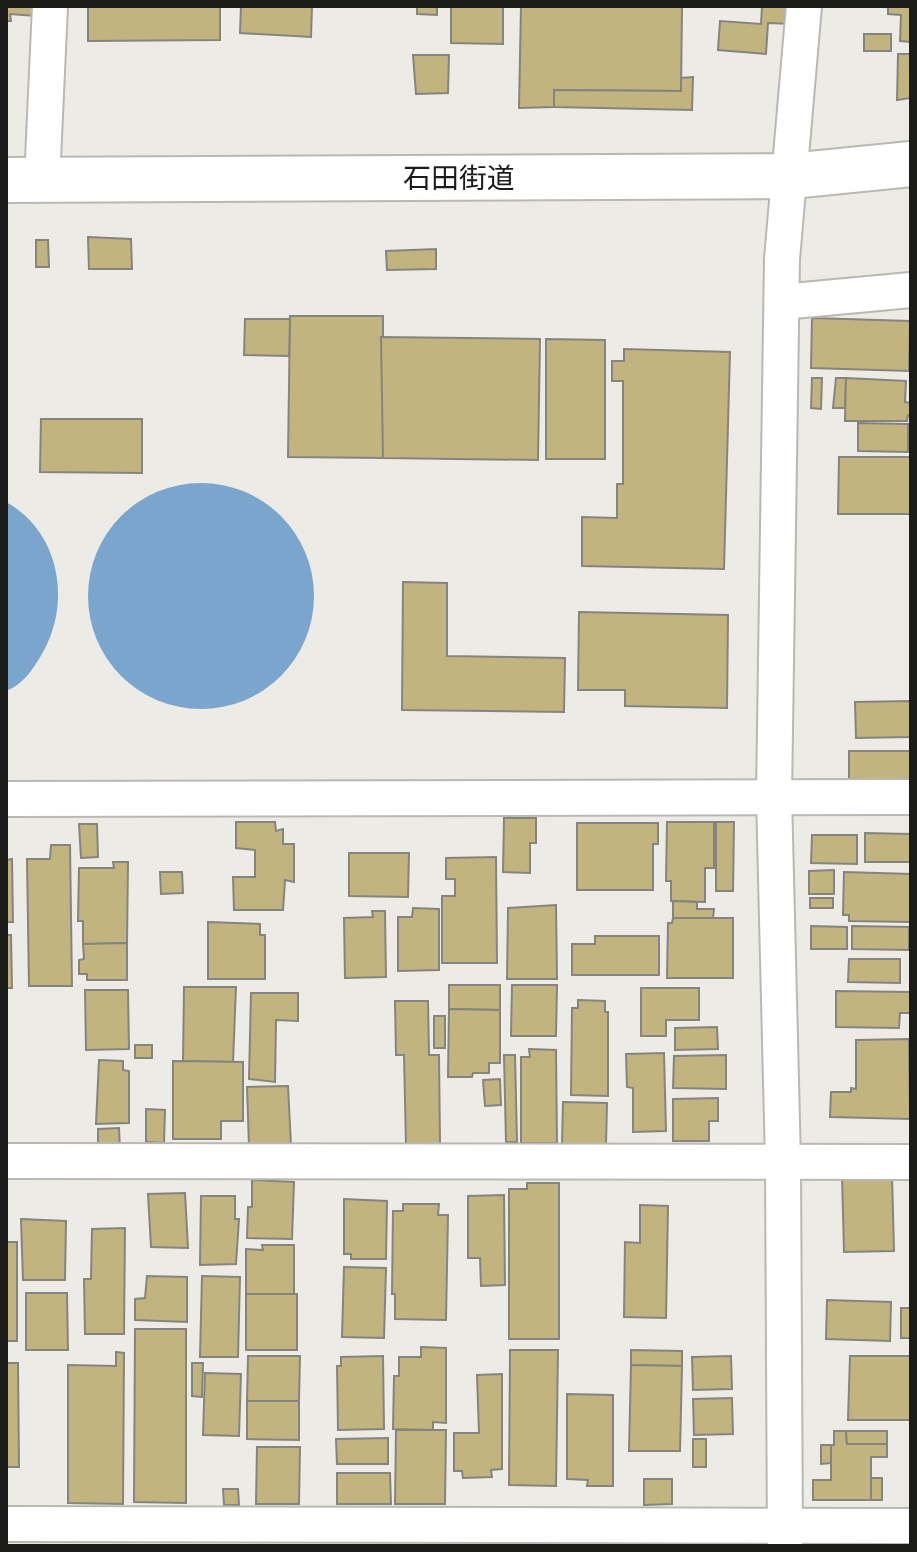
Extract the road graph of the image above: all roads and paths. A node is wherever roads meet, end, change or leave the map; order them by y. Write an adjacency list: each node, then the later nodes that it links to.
1 (50, 6): 5 (street)
2 (804, 6): 4 (street)
3 (911, 164): 4 (street, 石田街道)
4 (791, 176): 5 (street, 石田街道); 7 (street)
5 (24, 181)
6 (911, 290): 7 (street)
7 (782, 302): 8 (street)
8 (774, 796): 9 (street); 10 (street); 12 (street)
9 (911, 797)
10 (6, 799)
11 (6, 1161): 12 (street)
12 (783, 1162): 13 (street); 17 (street)
13 (911, 1162)
14 (6, 1524): 16 (street)
15 (911, 1526): 17 (street)
16 (329, 1536): 17 (street)
17 (785, 1536)

